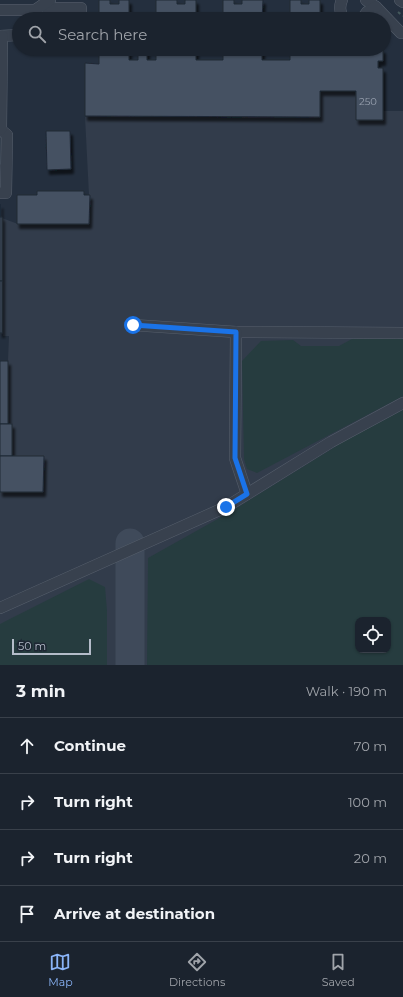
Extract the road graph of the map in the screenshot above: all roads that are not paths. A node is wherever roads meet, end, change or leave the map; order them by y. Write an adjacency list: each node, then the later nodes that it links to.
1 (342, 0): 9 (lane)
2 (366, 0): 7 (lane)
3 (400, 0): 4 (lane)
4 (403, 2)
5 (46, 3): 6 (lane); 8 (lane)
6 (4, 6)
7 (376, 7): 10 (lane); 11 (lane)
8 (81, 12)
9 (340, 12)
10 (367, 12)
11 (381, 12)
12 (391, 23): 13 (lane)
13 (401, 33)
14 (12, 35): 15 (lane)
15 (1, 36): 16 (lane)
16 (0, 129): 17 (lane)
17 (0, 193)
18 (133, 325): 19 (lane)
19 (236, 332): 20 (lane); 22 (lane)
20 (403, 333)
21 (403, 403): 22 (lane)
22 (247, 494): 23 (lane)
23 (0, 608)

